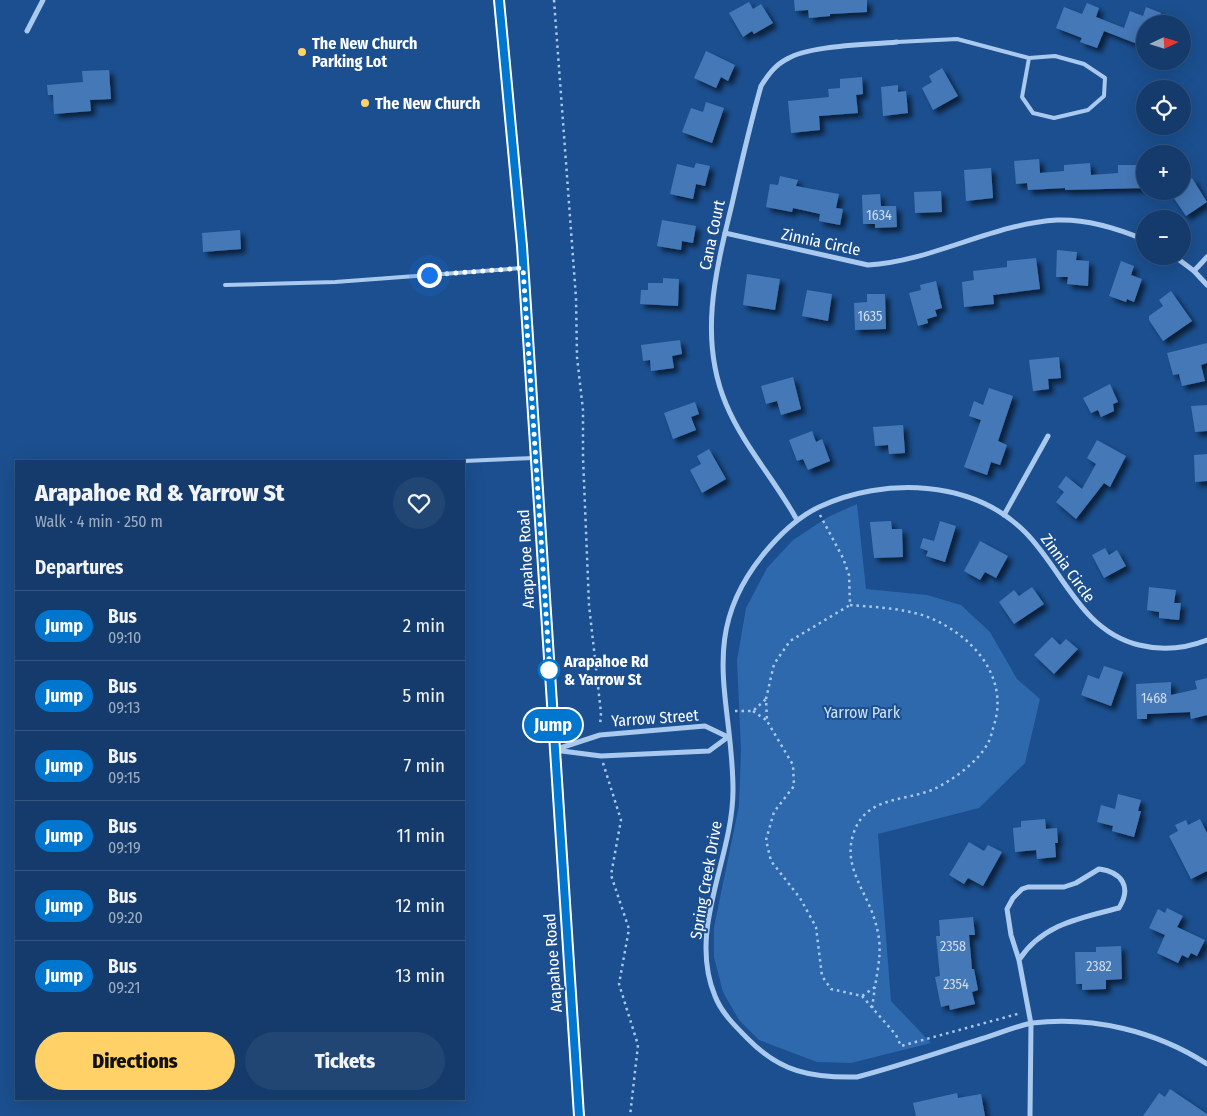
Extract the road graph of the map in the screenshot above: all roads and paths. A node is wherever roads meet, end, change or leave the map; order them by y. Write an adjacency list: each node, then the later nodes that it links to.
1 (43, 0): 4 (street)
2 (499, 0): 11 (main road, Arapahoe Road)
3 (554, 0): 27 (path)
4 (27, 31)
5 (897, 42): 6 (lane); 7 (street, Cana Court)
6 (1029, 58): 6 (lane)
7 (725, 233): 8 (street, Zinnia Circle); 20 (street, Cana Court)
8 (1136, 236)
9 (1207, 257): 12 (street)
10 (1186, 265): 12 (street)
11 (523, 268): 13 (lane); 16 (main road, Arapahoe Road)
12 (1194, 271): 14 (street)
13 (225, 285)
14 (1207, 285)
15 (1048, 436): 19 (street)
16 (536, 458): 17 (lane); 29 (main road, Arapahoe Road)
17 (465, 461)
18 (815, 509): 19 (street, Zinnia Circle); 20 (street, Zinnia Circle); 21 (path)
19 (1004, 514): 22 (street, Zinnia Circle)
20 (797, 520): 24 (street, Spring Creek Drive)
21 (850, 605): 23 (path); 32 (path)
22 (1207, 640)
23 (766, 699): 25 (path); 26 (path)
24 (726, 711): 25 (path); 28 (street, Spring Creek Drive)
25 (753, 711): 26 (path)
26 (767, 721): 33 (path)
27 (600, 735): 28 (street, Yarrow Street); 29 (street, Yarrow Street)
28 (728, 737): 30 (street); 36 (street, Spring Creek Drive)
29 (554, 750): 30 (street); 38 (main road, Arapahoe Road)
30 (601, 756): 39 (path)
31 (1020, 960): 31 (street); 35 (street)
32 (875, 987): 33 (path); 34 (path)
33 (862, 996): 34 (path)
34 (872, 1008): 35 (path)
35 (1029, 1011): 36 (street)
36 (1031, 1024): 37 (street, Spring Creek Drive); 40 (street)
37 (1207, 1064)
38 (579, 1116)
39 (630, 1116)
40 (1030, 1116)

